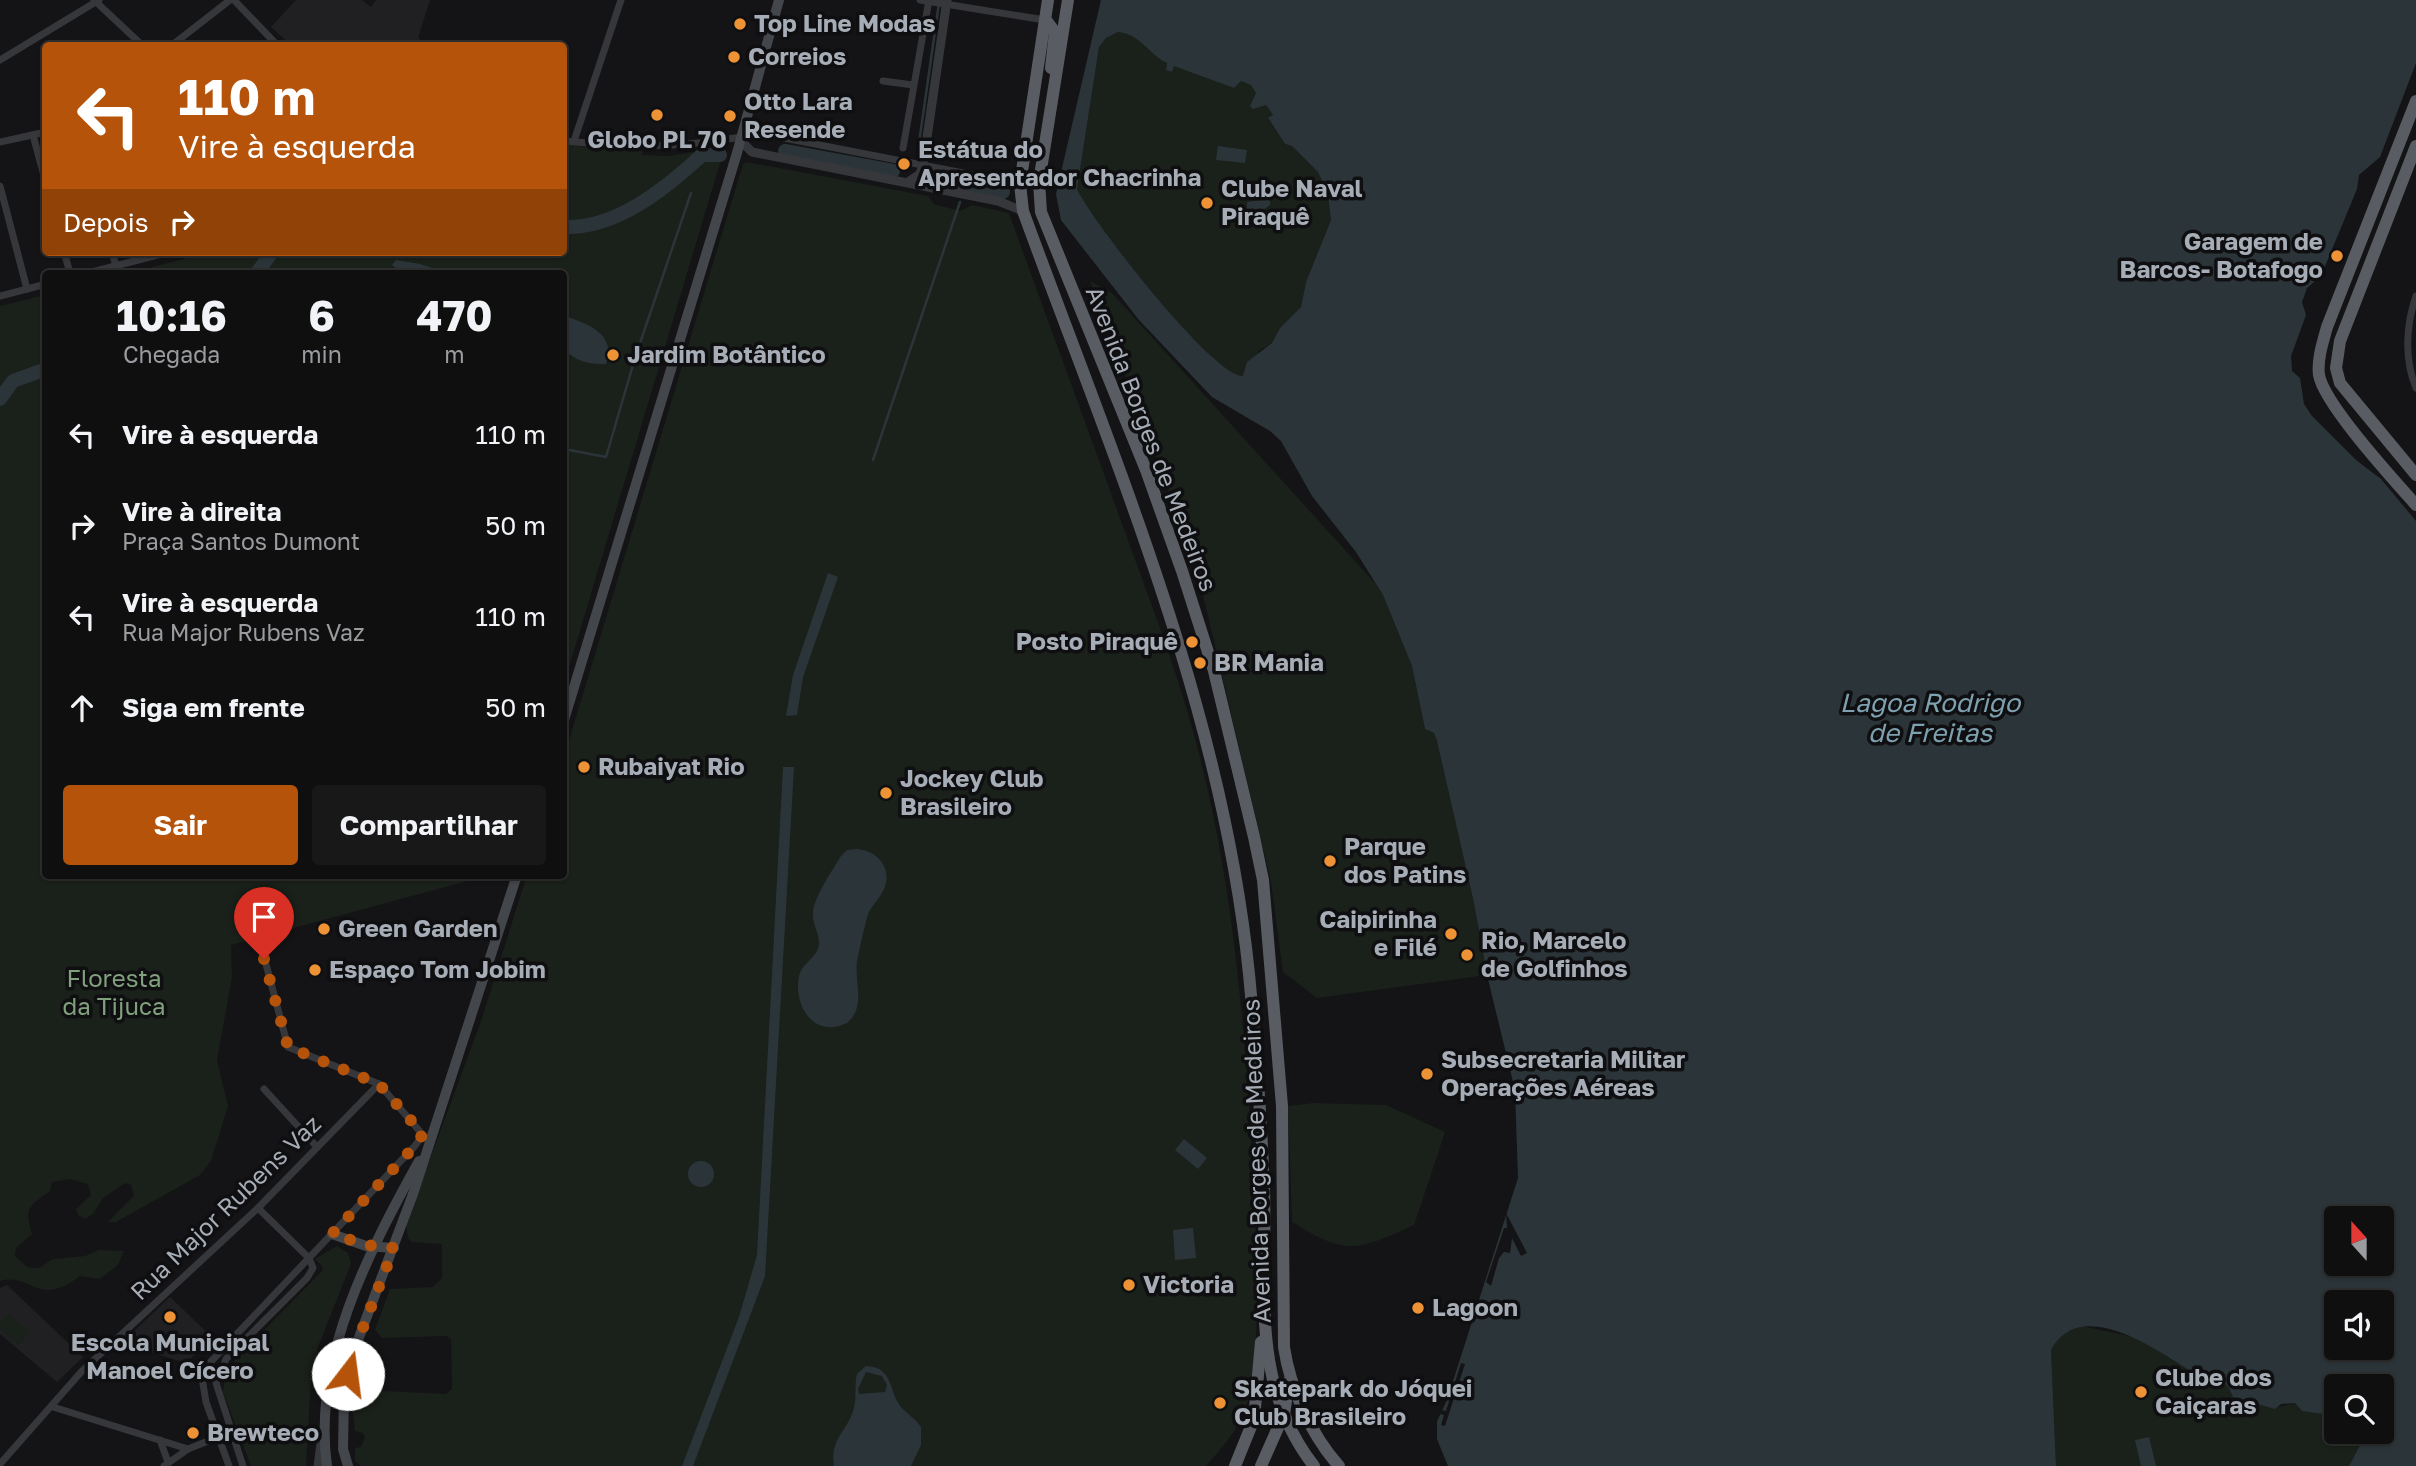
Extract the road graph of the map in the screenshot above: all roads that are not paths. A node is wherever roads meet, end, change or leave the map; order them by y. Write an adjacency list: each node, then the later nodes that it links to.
1 (232, 0): 12 (street); 13 (street)
2 (621, 0): 23 (street)
3 (779, 0): 21 (main road)
4 (920, 0): 8 (street)
5 (1048, 0): 10 (highway, Avenida Borges de Medeiros)
6 (1069, 0): 18 (highway, Avenida Borges de Medeiros)
7 (96, 1): 11 (street); 14 (street)
8 (929, 2): 9 (street); 16 (street)
9 (946, 3): 10 (street); 27 (street)
10 (1046, 20): 18 (highway); 30 (highway, Avenida Borges de Medeiros)
11 (139, 42)
12 (176, 42)
13 (274, 42)
14 (0, 60)
15 (883, 81): 16 (street)
16 (913, 85): 26 (street)
17 (2416, 101): 37 (highway)
18 (1050, 121): 47 (highway, Avenida Borges de Medeiros)
19 (42, 133): 20 (street)
20 (33, 135): 24 (street); 28 (street)
21 (740, 140): 23 (street); 27 (street); 29 (street); 49 (main road)
22 (567, 141): 23 (street)
23 (574, 141)
24 (0, 142)
25 (2416, 146): 41 (highway)
26 (903, 148)
27 (923, 165): 29 (street); 30 (street)
28 (42, 168)
29 (906, 183): 32 (street)
30 (1020, 184): 32 (highway, Avenida Borges de Medeiros)
31 (0, 186): 39 (street)
32 (1023, 211): 48 (highway, Avenida Borges de Medeiros)
33 (113, 256): 35 (street)
34 (154, 256): 35 (street)
35 (116, 266): 36 (street)
36 (100, 270)
37 (2346, 281): 40 (highway); 41 (highway)
38 (42, 285): 39 (street)
39 (27, 289): 42 (street)
40 (2340, 295): 41 (highway); 46 (highway)
41 (2357, 295): 45 (highway)
42 (0, 296)
43 (2416, 296): 44 (street)
44 (2416, 388)
45 (2416, 475)
46 (2416, 505)
47 (1176, 553): 48 (highway); 50 (highway, Avenida Borges de Medeiros)
48 (1155, 571): 51 (highway, Avenida Borges de Medeiros)
49 (567, 710)
50 (1245, 797): 51 (highway); 64 (highway, Avenida Borges de Medeiros)
51 (1222, 800): 63 (highway, Avenida Borges de Medeiros)
52 (516, 879): 56 (main road)
53 (258, 934): 54 (street)
54 (379, 1084): 56 (street); 57 (street, Rua Major Rubens Vaz)
55 (264, 1089): 57 (street)
56 (426, 1137): 59 (street); 60 (main road); 61 (main road)
57 (317, 1147): 58 (street, Rua Major Rubens Vaz)
58 (258, 1208): 62 (street); 65 (street, Rua Major Rubens Vaz)
59 (332, 1234): 60 (main road); 62 (street)
60 (374, 1247): 61 (main road); 67 (main road)
61 (394, 1248): 71 (main road)
62 (309, 1258): 68 (street); 75 (street)
63 (1263, 1321): 66 (highway, Avenida Borges de Medeiros); 78 (highway)
64 (1289, 1377): 66 (highway); 81 (highway, Avenida Borges de Medeiros)
65 (52, 1407): 69 (street); 72 (street, Rua Major Rubens Vaz)
66 (1284, 1414): 79 (highway); 80 (highway, Avenida Borges de Medeiros)
67 (322, 1434): 76 (street); 77 (main road)
68 (218, 1437): 70 (street); 74 (street)
69 (159, 1439): 70 (street); 73 (street)
70 (188, 1449): 73 (street)
71 (346, 1463)
72 (0, 1464)
73 (166, 1464)
74 (229, 1466)
75 (243, 1466)
76 (318, 1466)
77 (327, 1466)
78 (1235, 1466)
79 (1261, 1466)
80 (1314, 1466)
81 (1339, 1466)

